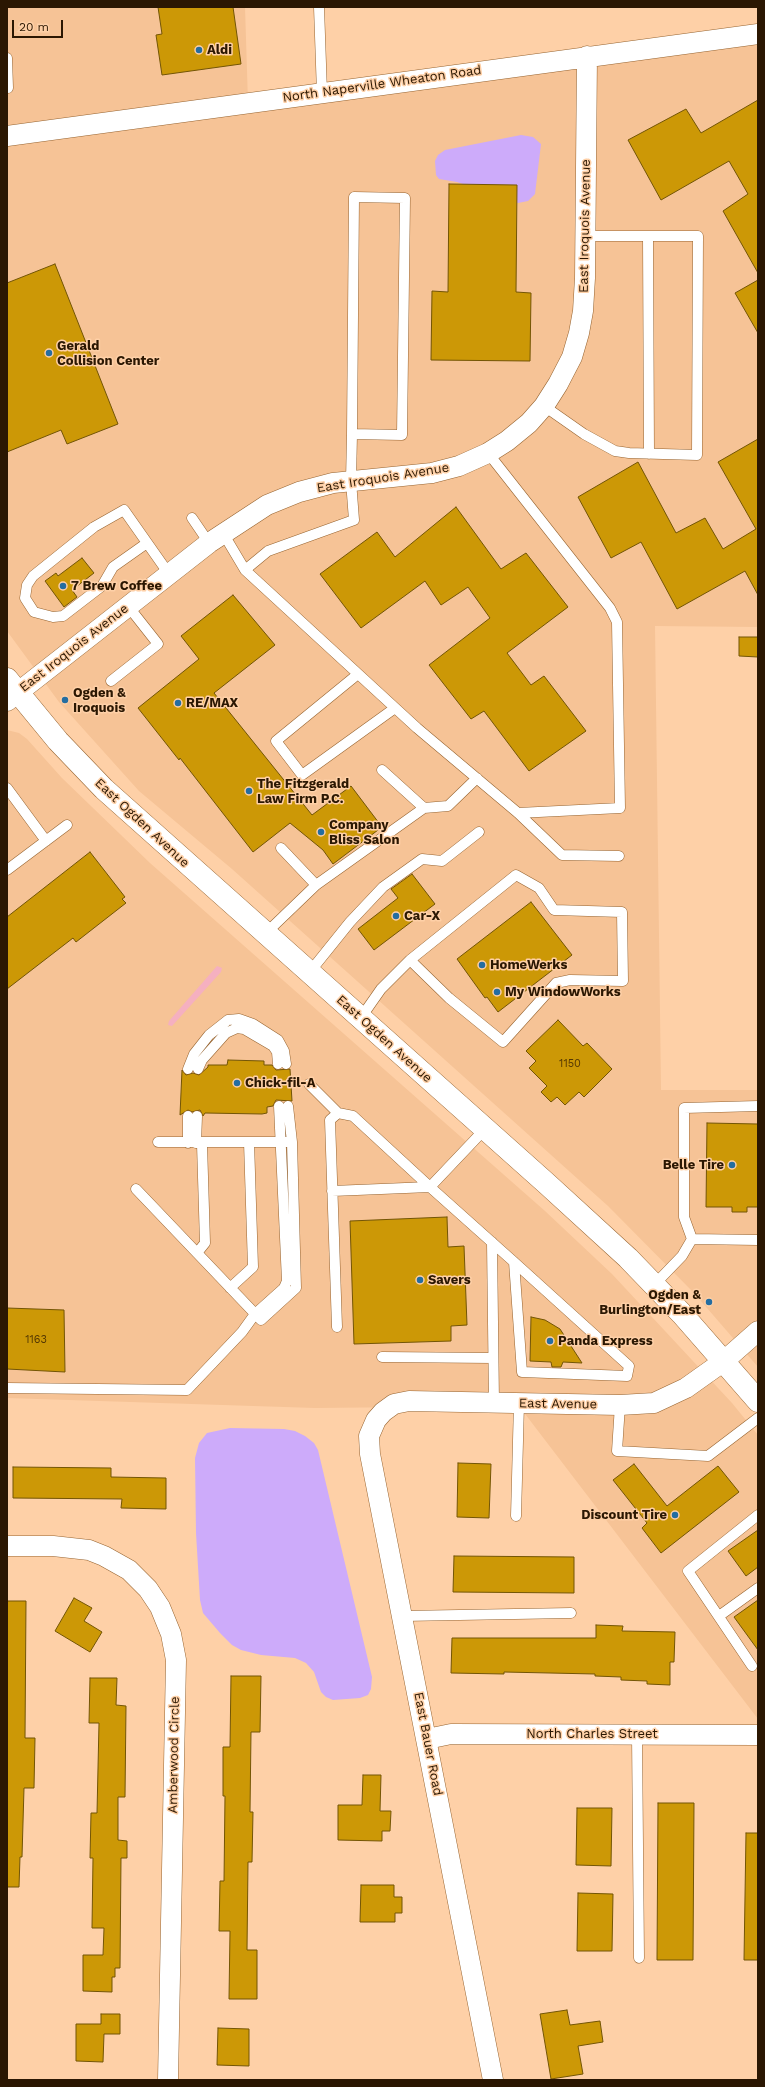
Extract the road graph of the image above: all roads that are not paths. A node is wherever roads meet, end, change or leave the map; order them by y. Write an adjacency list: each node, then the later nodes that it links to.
1 (319, 7): 6 (lane)
2 (758, 34): 3 (street, North Naperville Wheaton Road)
3 (587, 56): 6 (street, North Naperville Wheaton Road); 8 (street, East Iroquois Avenue)
4 (7, 58): 5 (lane)
5 (8, 88)
6 (322, 93): 7 (street, North Naperville Wheaton Road)
7 (7, 136)
8 (586, 236): 9 (lane); 10 (street, East Iroquois Avenue)
9 (648, 236): 13 (lane); 13 (lane)
10 (544, 406): 12 (street, East Iroquois Avenue); 13 (lane)
11 (352, 434): 11 (lane); 14 (lane)
12 (488, 453): 14 (street, East Iroquois Avenue); 29 (lane)
13 (649, 454)
14 (352, 481): 16 (street, East Iroquois Avenue); 18 (lane)
15 (192, 518): 16 (lane)
16 (216, 538): 18 (lane); 19 (street, East Iroquois Avenue)
17 (147, 543): 17 (lane); 19 (lane)
18 (245, 570): 21 (lane)
19 (169, 574): 20 (street, East Iroquois Avenue)
20 (128, 606): 22 (lane); 23 (street, East Iroquois Avenue)
21 (358, 674): 24 (lane); 24 (lane)
22 (111, 681)
23 (10, 691): 37 (main road, East Ogden Avenue)
24 (395, 708): 26 (lane)
25 (382, 770): 28 (lane)
26 (477, 778): 28 (lane); 29 (lane)
27 (7, 788): 32 (lane)
28 (424, 808): 36 (lane)
29 (518, 812): 34 (lane)
30 (67, 826): 32 (lane)
31 (479, 832): 39 (lane)
32 (46, 841): 35 (lane)
33 (281, 848): 36 (lane)
34 (619, 856)
35 (7, 870)
36 (316, 885): 37 (lane)
37 (265, 934): 39 (main road, East Ogden Avenue)
38 (410, 960): 38 (lane); 40 (lane)
39 (310, 973): 40 (main road, East Ogden Avenue)
40 (360, 1019): 48 (main road, East Ogden Avenue)
41 (282, 1064): 42 (lane)
42 (193, 1069)
43 (309, 1084): 46 (lane)
44 (284, 1106): 51 (lane)
45 (758, 1106): 56 (lane)
46 (338, 1113): 53 (lane); 55 (lane)
47 (192, 1116): 52 (lane)
48 (485, 1129): 53 (lane); 61 (main road, East Ogden Avenue)
49 (158, 1142): 52 (lane)
50 (249, 1142): 51 (lane); 52 (lane); 62 (lane)
51 (287, 1142): 63 (lane)
52 (195, 1143): 59 (lane)
53 (430, 1187): 55 (lane); 58 (lane)
54 (136, 1189): 59 (lane)
55 (332, 1191): 64 (lane)
56 (692, 1239): 57 (lane); 61 (lane)
57 (758, 1240)
58 (492, 1242): 60 (lane); 67 (lane)
59 (197, 1253): 62 (lane)
60 (514, 1262): 60 (lane)
61 (654, 1285): 68 (main road, East Ogden Avenue)
62 (230, 1288): 63 (lane)
63 (258, 1317): 69 (lane)
64 (337, 1327)
65 (758, 1332): 68 (street, East Avenue)
66 (382, 1357): 67 (lane)
67 (493, 1358): 71 (lane)
68 (724, 1360): 70 (main road, East Ogden Avenue); 73 (street, East Avenue)
69 (7, 1388)
70 (758, 1401)
71 (494, 1403): 72 (street, East Avenue); 74 (street, East Avenue)
72 (519, 1403): 73 (street, East Avenue); 77 (lane)
73 (620, 1406): 75 (lane)
74 (383, 1412): 81 (street, East Bauer Road)
75 (758, 1418)
76 (758, 1515): 82 (lane)
77 (516, 1516)
78 (7, 1546): 88 (street, Amberwood Circle)
79 (758, 1588): 82 (lane)
80 (571, 1613): 81 (lane)
81 (403, 1616): 86 (street, East Bauer Road)
82 (719, 1616): 83 (lane)
83 (752, 1666)
84 (637, 1734): 85 (street, North Charles Street); 86 (street, North Charles Street); 87 (lane)
85 (758, 1734)
86 (427, 1739): 89 (street, East Bauer Road)
87 (639, 1958)
88 (168, 2080)
89 (493, 2080)

